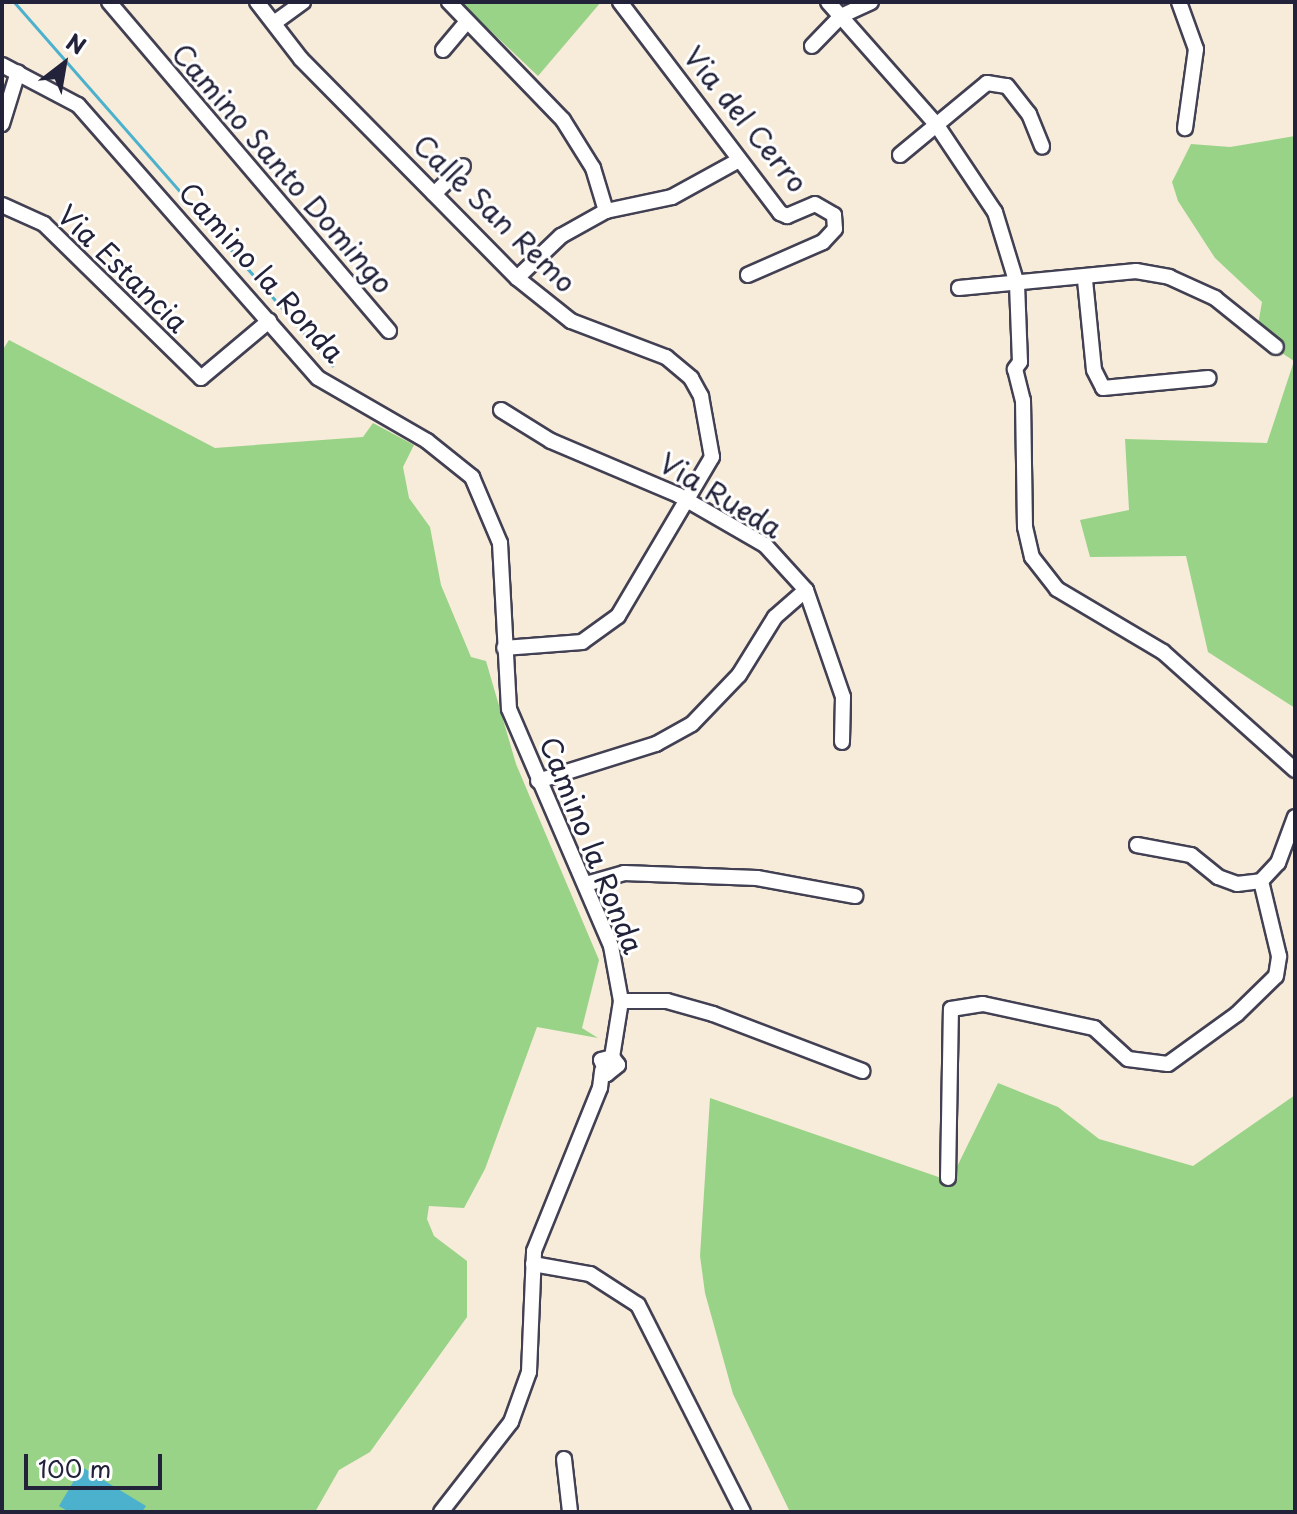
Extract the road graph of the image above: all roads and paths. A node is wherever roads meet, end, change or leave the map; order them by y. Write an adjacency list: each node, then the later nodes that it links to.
1 (109, 2): 32 (street, Camino Santo Domingo)
2 (257, 2): 10 (street, Calle San Remo)
3 (303, 2): 10 (street)
4 (449, 2): 11 (street)
5 (620, 2): 21 (street, Via del Cerro)
6 (828, 2): 9 (street)
7 (871, 2): 9 (street)
8 (1179, 2): 18 (street)
9 (841, 16): 12 (street); 17 (street)
10 (274, 23): 23 (street, Calle San Remo)
11 (466, 23): 13 (street); 25 (street)
12 (812, 46)
13 (443, 50)
14 (2, 65): 15 (street, Camino la Ronda)
15 (18, 72): 16 (street); 31 (street, Camino la Ronda)
16 (2, 124)
17 (936, 124): 19 (street); 20 (street); 29 (street)
18 (1185, 128)
19 (1042, 147)
20 (900, 155)
21 (739, 160): 25 (street); 26 (street, Via del Cerro)
22 (463, 166): 23 (street)
23 (434, 194): 27 (street, Calle San Remo)
24 (2, 205): 31 (street, Via Estancia)
25 (606, 211): 27 (street)
26 (748, 275)
27 (517, 278): 36 (street, Calle San Remo)
28 (1085, 280): 29 (street); 33 (street); 34 (street)
29 (1017, 284): 30 (street); 40 (street)
30 (959, 288)
31 (269, 321): 38 (street, Camino la Ronda)
32 (389, 331)
33 (1276, 347)
34 (1209, 378)
35 (501, 410): 36 (street, Via Rueda)
36 (688, 500): 37 (street, Via Rueda); 38 (street, Calle San Remo)
37 (806, 590): 39 (street, Via Rueda); 41 (street)
38 (504, 648): 41 (street, Camino la Ronda)
39 (842, 742)
40 (1295, 770)
41 (538, 781): 45 (street, Camino la Ronda)
42 (1295, 817): 44 (street)
43 (1137, 845): 44 (street)
44 (1261, 881): 49 (street)
45 (586, 884): 46 (street); 47 (street, Camino la Ronda)
46 (855, 896)
47 (621, 1001): 48 (street); 50 (street, Camino la Ronda)
48 (862, 1071)
49 (948, 1178)
50 (533, 1264): 52 (street, Camino la Ronda); 54 (street)
51 (564, 1459): 53 (street)
52 (441, 1512)
53 (570, 1512)
54 (743, 1512)

